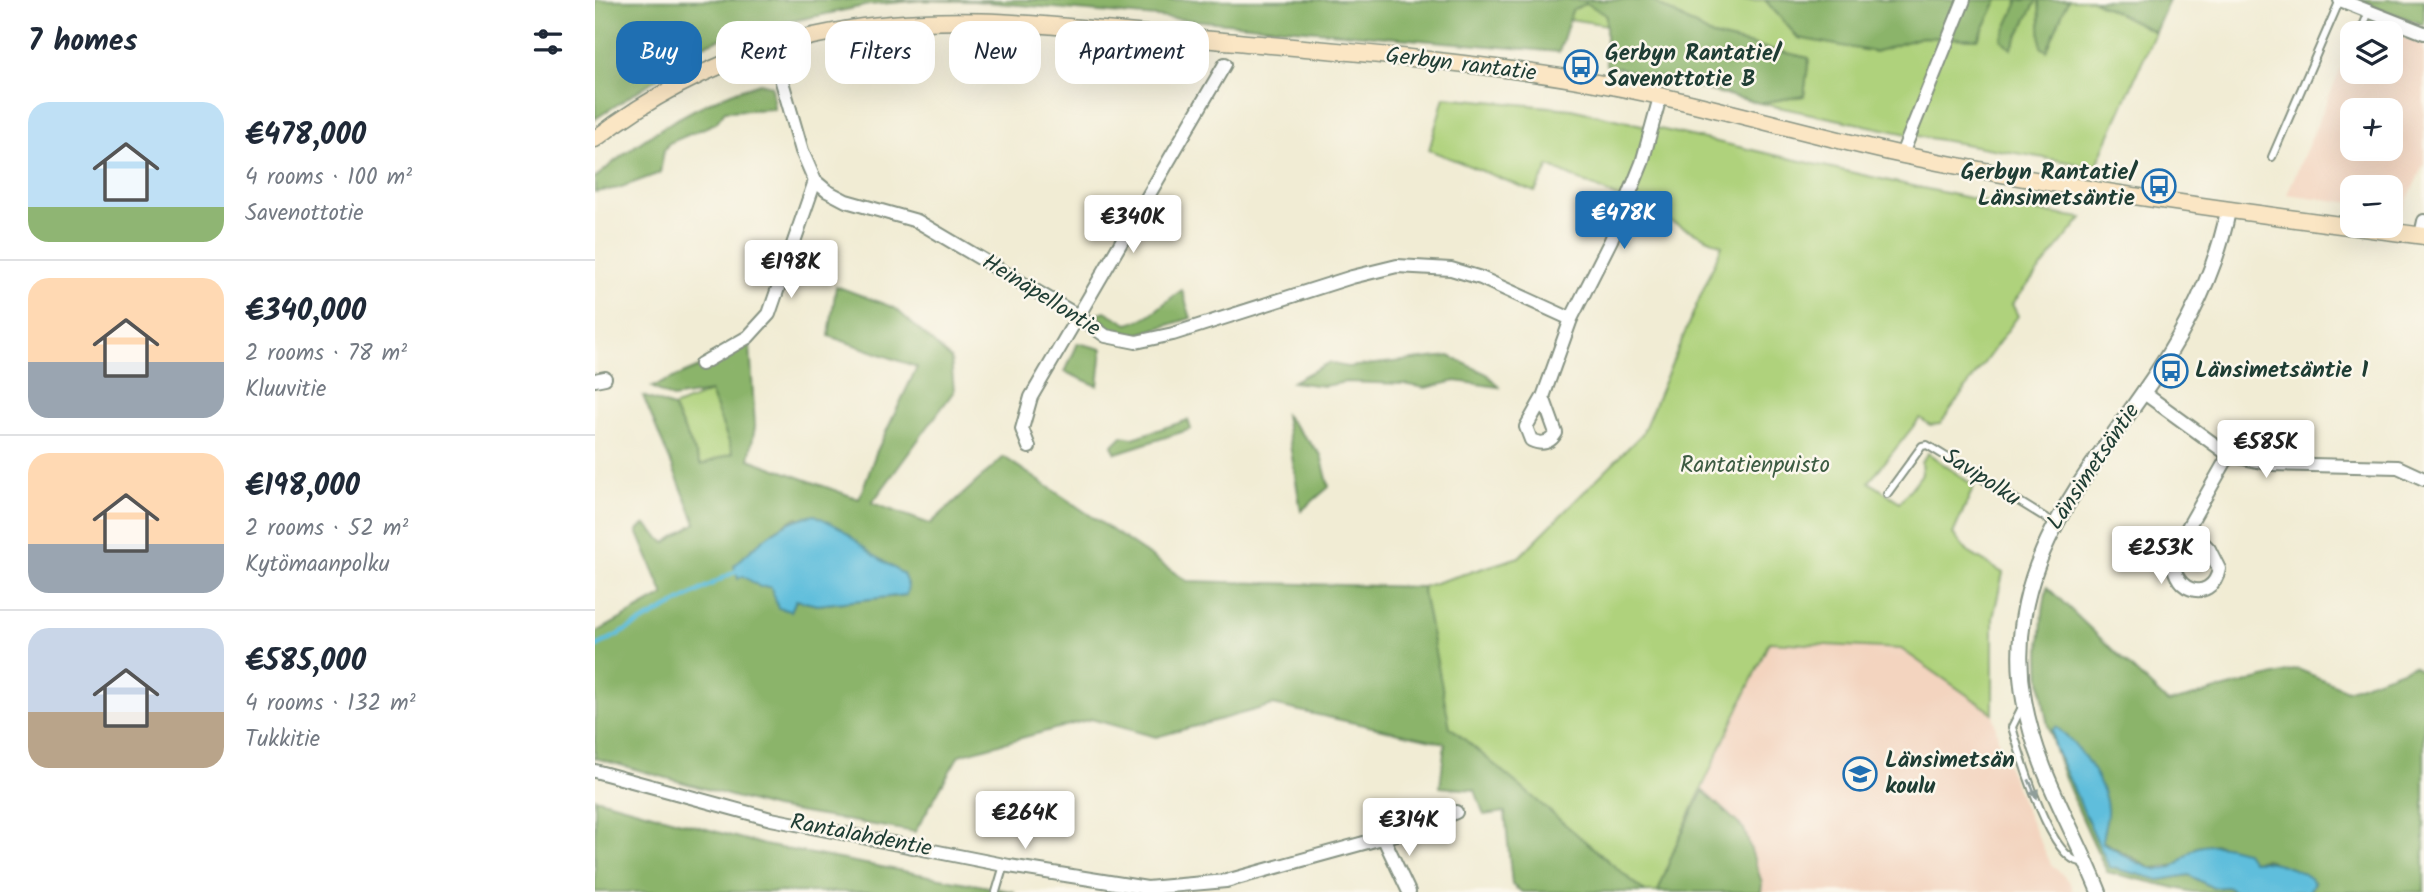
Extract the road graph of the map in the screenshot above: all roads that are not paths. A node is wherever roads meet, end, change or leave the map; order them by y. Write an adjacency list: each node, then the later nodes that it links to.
1 (1964, 0): 12 (street)
2 (2340, 0): 3 (street); 13 (lane)
3 (2369, 12): 4 (lane); 5 (street)
4 (2365, 21)
5 (2424, 33)
6 (811, 38): 10 (main road, Gerbyn rantatie)
7 (1224, 64): 17 (street)
8 (716, 66): 11 (main road, Gerbyn rantatie)
9 (783, 84): 14 (street)
10 (1660, 97): 12 (main road, Gerbyn rantatie); 18 (street)
11 (595, 139)
12 (1902, 154): 15 (main road, Gerbyn rantatie)
13 (2272, 157)
14 (815, 181): 17 (street, Heinäpellontie); 19 (street)
15 (2228, 211): 16 (main road, Gerbyn rantatie); 20 (street, Länsimetsäntie)
16 (2423, 230)
17 (1078, 316): 18 (street, Heinäpellontie); 22 (street)
18 (1571, 319): 21 (street)
19 (701, 364)
20 (2144, 393): 23 (street); 26 (street, Länsimetsäntie)
21 (1543, 397)
22 (1028, 447)
23 (2229, 455): 24 (street); 27 (street)
24 (2424, 478)
25 (1887, 494): 26 (lane, Savipolku)
26 (2054, 523): 35 (street, Länsimetsäntie)
27 (2189, 528): 27 (street)
28 (595, 771): 31 (street, Rantalahdentie)
29 (1456, 812): 30 (street, Rantalahdentie)
30 (1383, 837): 32 (street, Rantalahdentie); 34 (street)
31 (1004, 865): 32 (street, Rantalahdentie); 33 (lane)
32 (1226, 886)
33 (996, 892)
34 (1409, 892)
35 (2099, 892)

